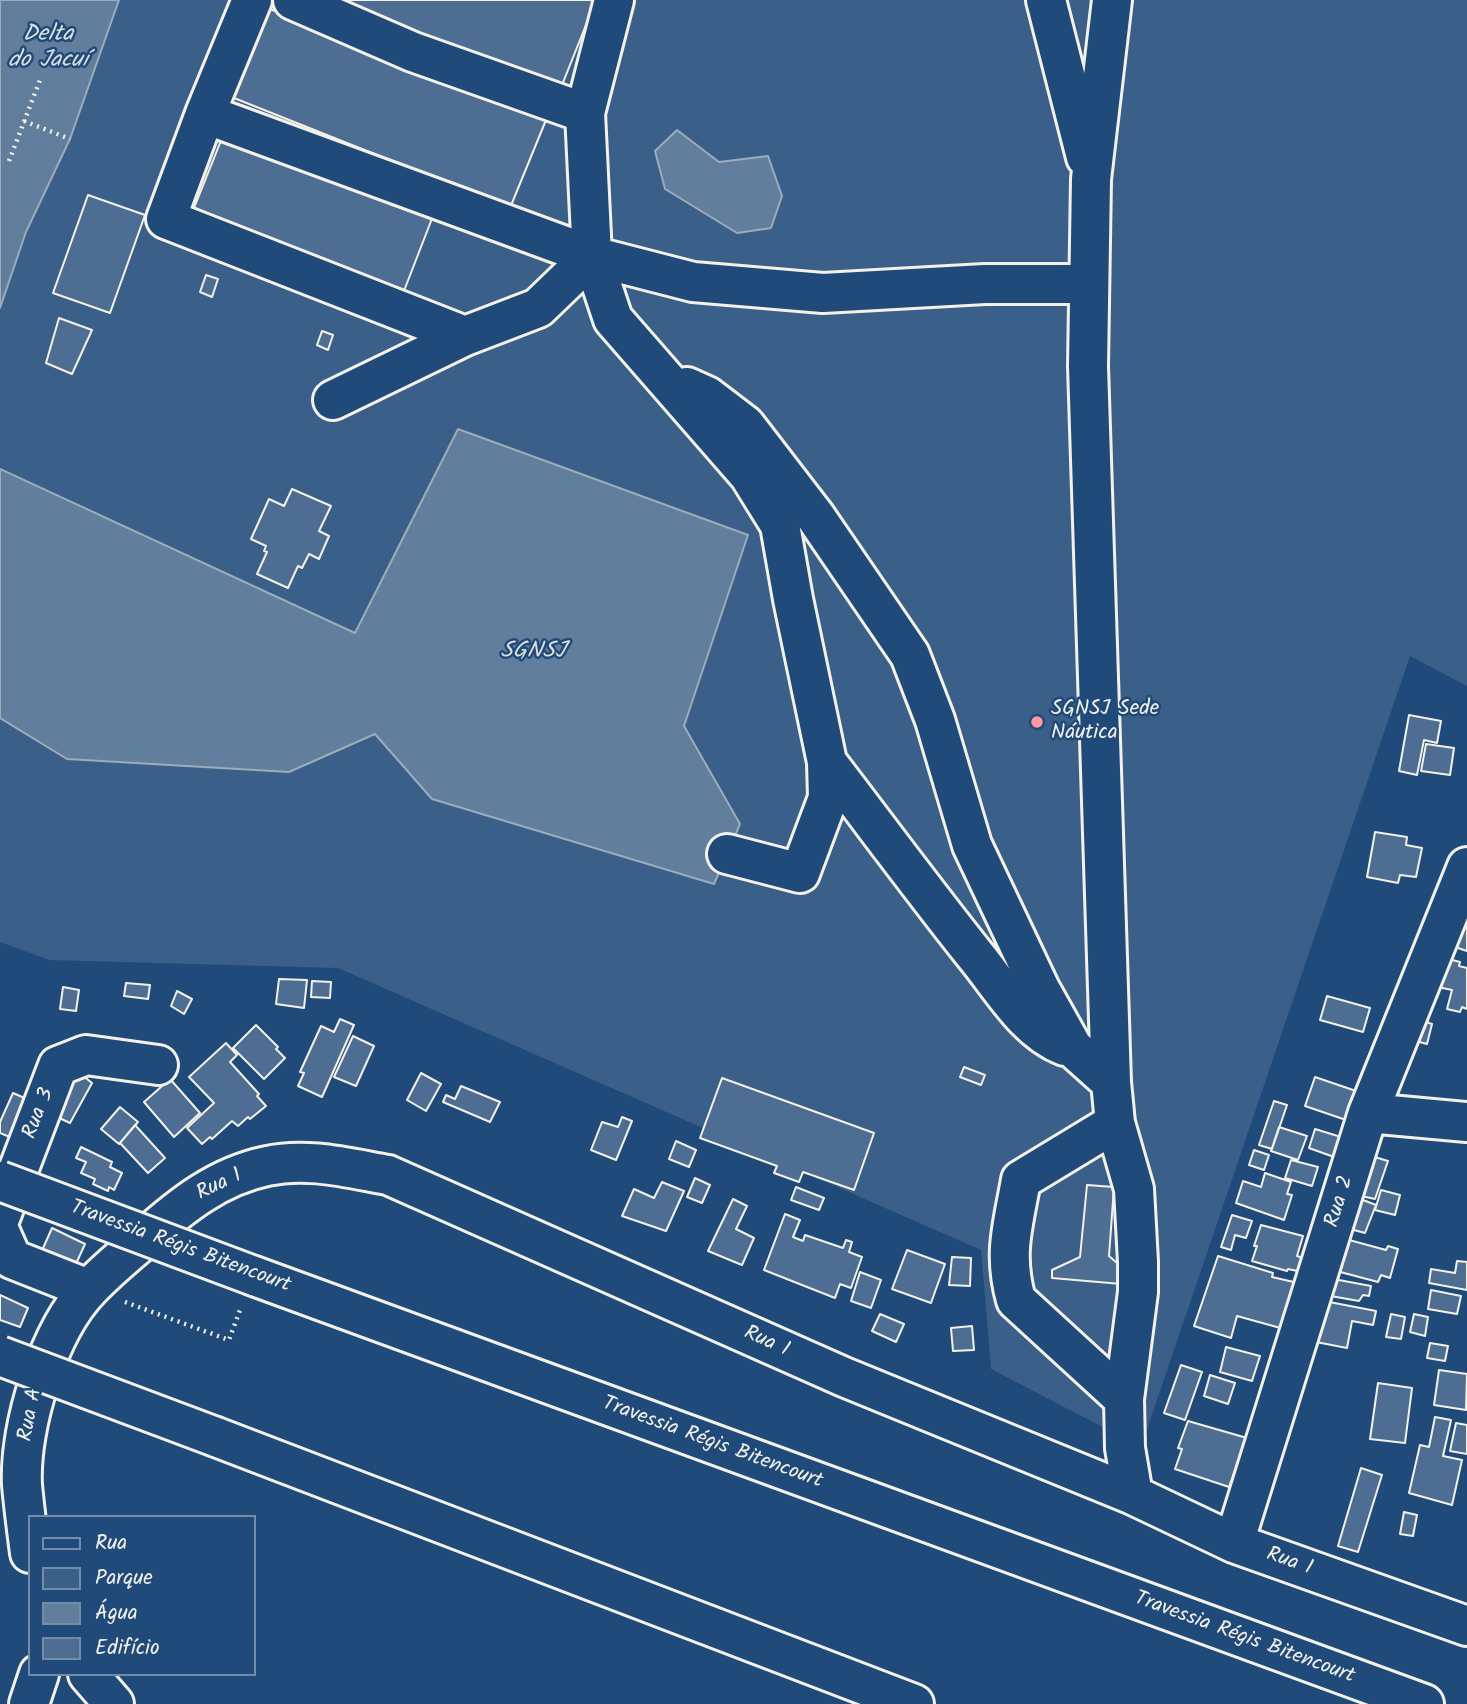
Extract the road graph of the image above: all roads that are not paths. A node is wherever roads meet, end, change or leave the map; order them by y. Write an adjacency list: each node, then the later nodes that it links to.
1 (252, 0): 7 (main road)
2 (293, 0): 6 (main road)
3 (614, 0): 6 (main road)
4 (1046, 0): 8 (main road)
5 (1112, 0): 8 (main road)
6 (585, 113): 9 (main road)
7 (205, 114): 9 (main road); 11 (main road)
8 (1091, 179): 10 (main road)
9 (592, 256): 10 (main road); 11 (main road); 12 (main road)
10 (1089, 284): 19 (main road)
11 (465, 336): 13 (main road)
12 (663, 377): 14 (main road); 17 (main road)
13 (333, 400)
14 (827, 762): 15 (main road); 17 (main road)
15 (727, 854)
16 (1467, 867): 20 (main road, Rua 2)
17 (1073, 1048): 19 (main road)
18 (158, 1065): 24 (main road, Rua 3)
19 (1111, 1082): 22 (main road)
20 (1368, 1113): 21 (main road); 31 (main road, Rua 2)
21 (1467, 1122)
22 (1115, 1124): 28 (main road); 28 (main road)
23 (0, 1181): 39 (main road, Travessia Régis Bitencourt, bridge)
24 (0, 1218)
25 (0, 1232): 26 (main road)
26 (88, 1289): 29 (main road, Rua A); 30 (main road, Rua 1)
27 (0, 1356): 38 (main road, bridge)
28 (1124, 1399): 30 (main road)
29 (11, 1482): 32 (main road, Rua A)
30 (1133, 1495): 31 (main road, Rua 1)
31 (1234, 1543): 33 (main road, Rua 1)
32 (28, 1546)
33 (1467, 1626)
34 (38, 1676): 36 (main road)
35 (90, 1676): 37 (main road)
36 (29, 1704)
37 (114, 1704)
38 (914, 1704)
39 (1424, 1704)

